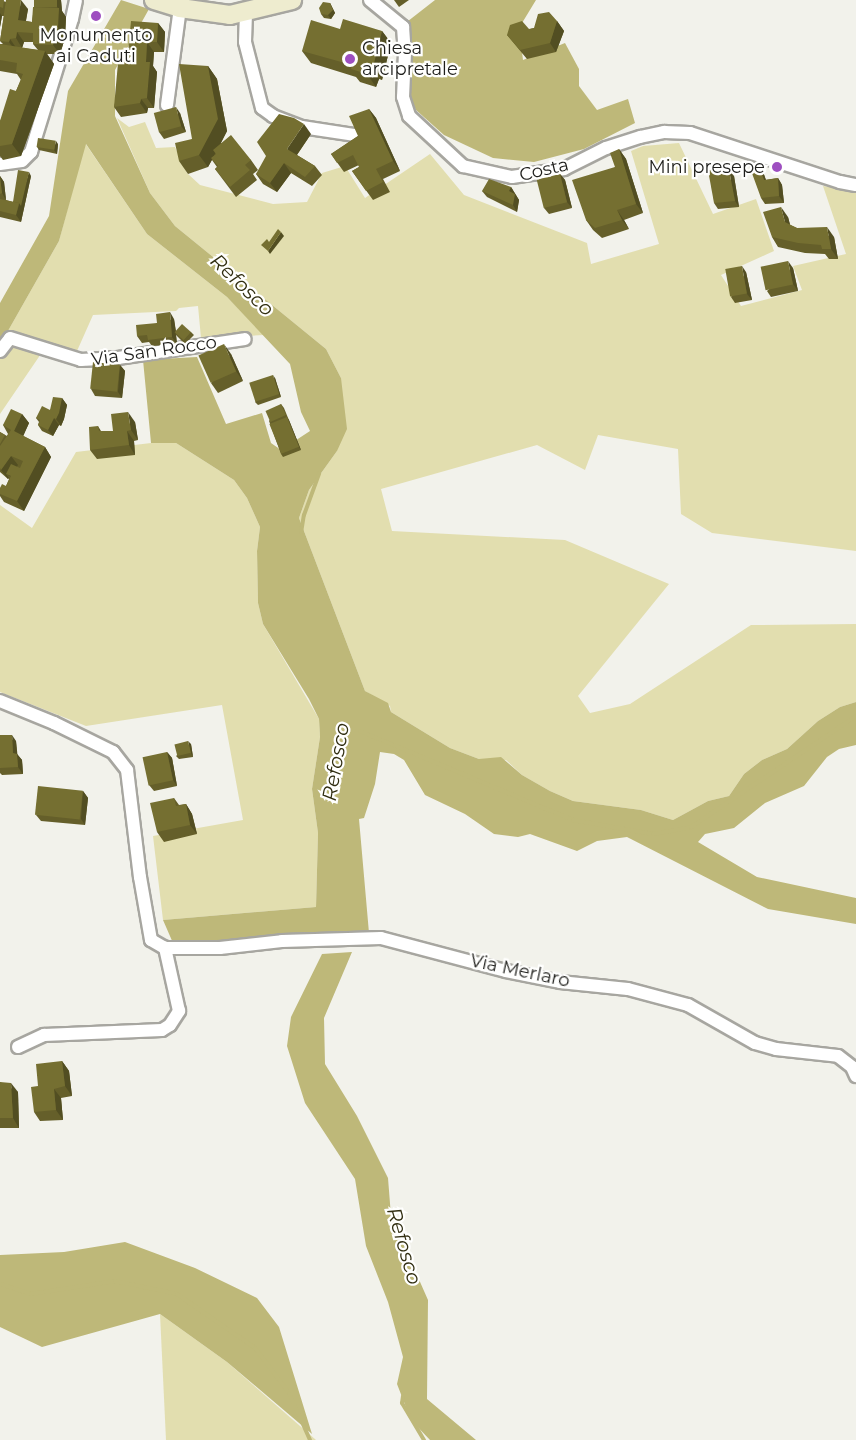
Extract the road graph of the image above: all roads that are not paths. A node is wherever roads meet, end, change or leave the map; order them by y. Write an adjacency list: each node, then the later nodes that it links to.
1 (76, 0): 9 (street)
2 (154, 0): 5 (main road)
3 (292, 0): 6 (main road)
4 (370, 0): 10 (street, Costa)
5 (180, 9): 6 (main road); 7 (street)
6 (246, 13): 8 (street)
7 (166, 105)
8 (355, 135)
9 (0, 164)
10 (856, 185)
11 (245, 339): 12 (street, Via San Rocco)
12 (0, 351)
13 (0, 701): 14 (street)
14 (165, 948): 15 (street); 16 (street, Via Merlaro)
15 (18, 1047)
16 (856, 1076)

